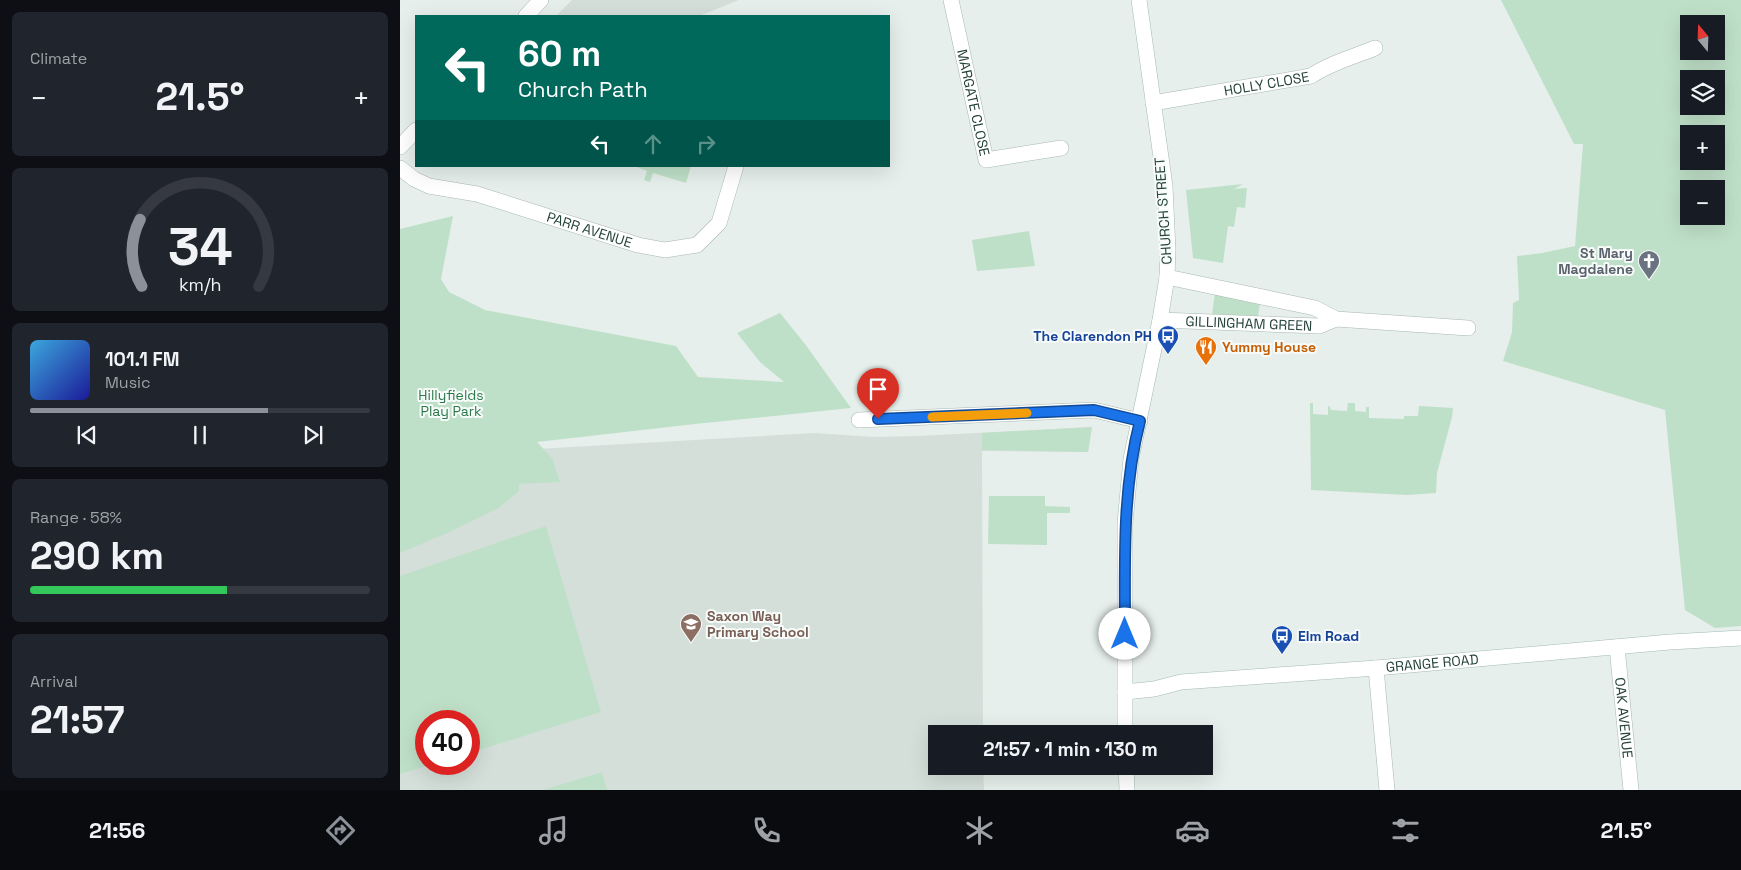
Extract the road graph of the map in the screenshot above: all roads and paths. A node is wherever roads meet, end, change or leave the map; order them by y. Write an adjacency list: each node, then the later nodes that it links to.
1 (541, 0): 4 (street)
2 (951, 0): 9 (street, MARGATE CLOSE)
3 (1139, 0): 6 (street, CHURCH STREET)
4 (527, 15)
5 (1375, 48): 6 (street, HOLLY CLOSE)
6 (1153, 103): 12 (street, CHURCH STREET)
7 (415, 131): 8 (street)
8 (400, 146)
9 (1061, 148)
10 (736, 167): 11 (street, PARR AVENUE)
11 (400, 168)
12 (1167, 277): 13 (street, GILLINGHAM GREEN); 14 (street, CHURCH STREET)
13 (1336, 319): 14 (street, GILLINGHAM GREEN); 15 (street, GILLINGHAM GREEN)
14 (1160, 320): 17 (street, CHURCH STREET)
15 (1468, 328)
16 (860, 420): 17 (street)
17 (1140, 421): 21 (street, CHURCH STREET)
18 (1741, 638): 19 (street, GRANGE ROAD)
19 (1616, 647): 20 (street, GRANGE ROAD); 26 (street, OAK AVENUE)
20 (1376, 668): 21 (street, GRANGE ROAD); 25 (street)
21 (1125, 692): 22 (street, CHURCH STREET)
22 (1125, 725)
23 (1126, 775): 24 (street)
24 (1126, 790)
25 (1387, 790)
26 (1631, 790)

